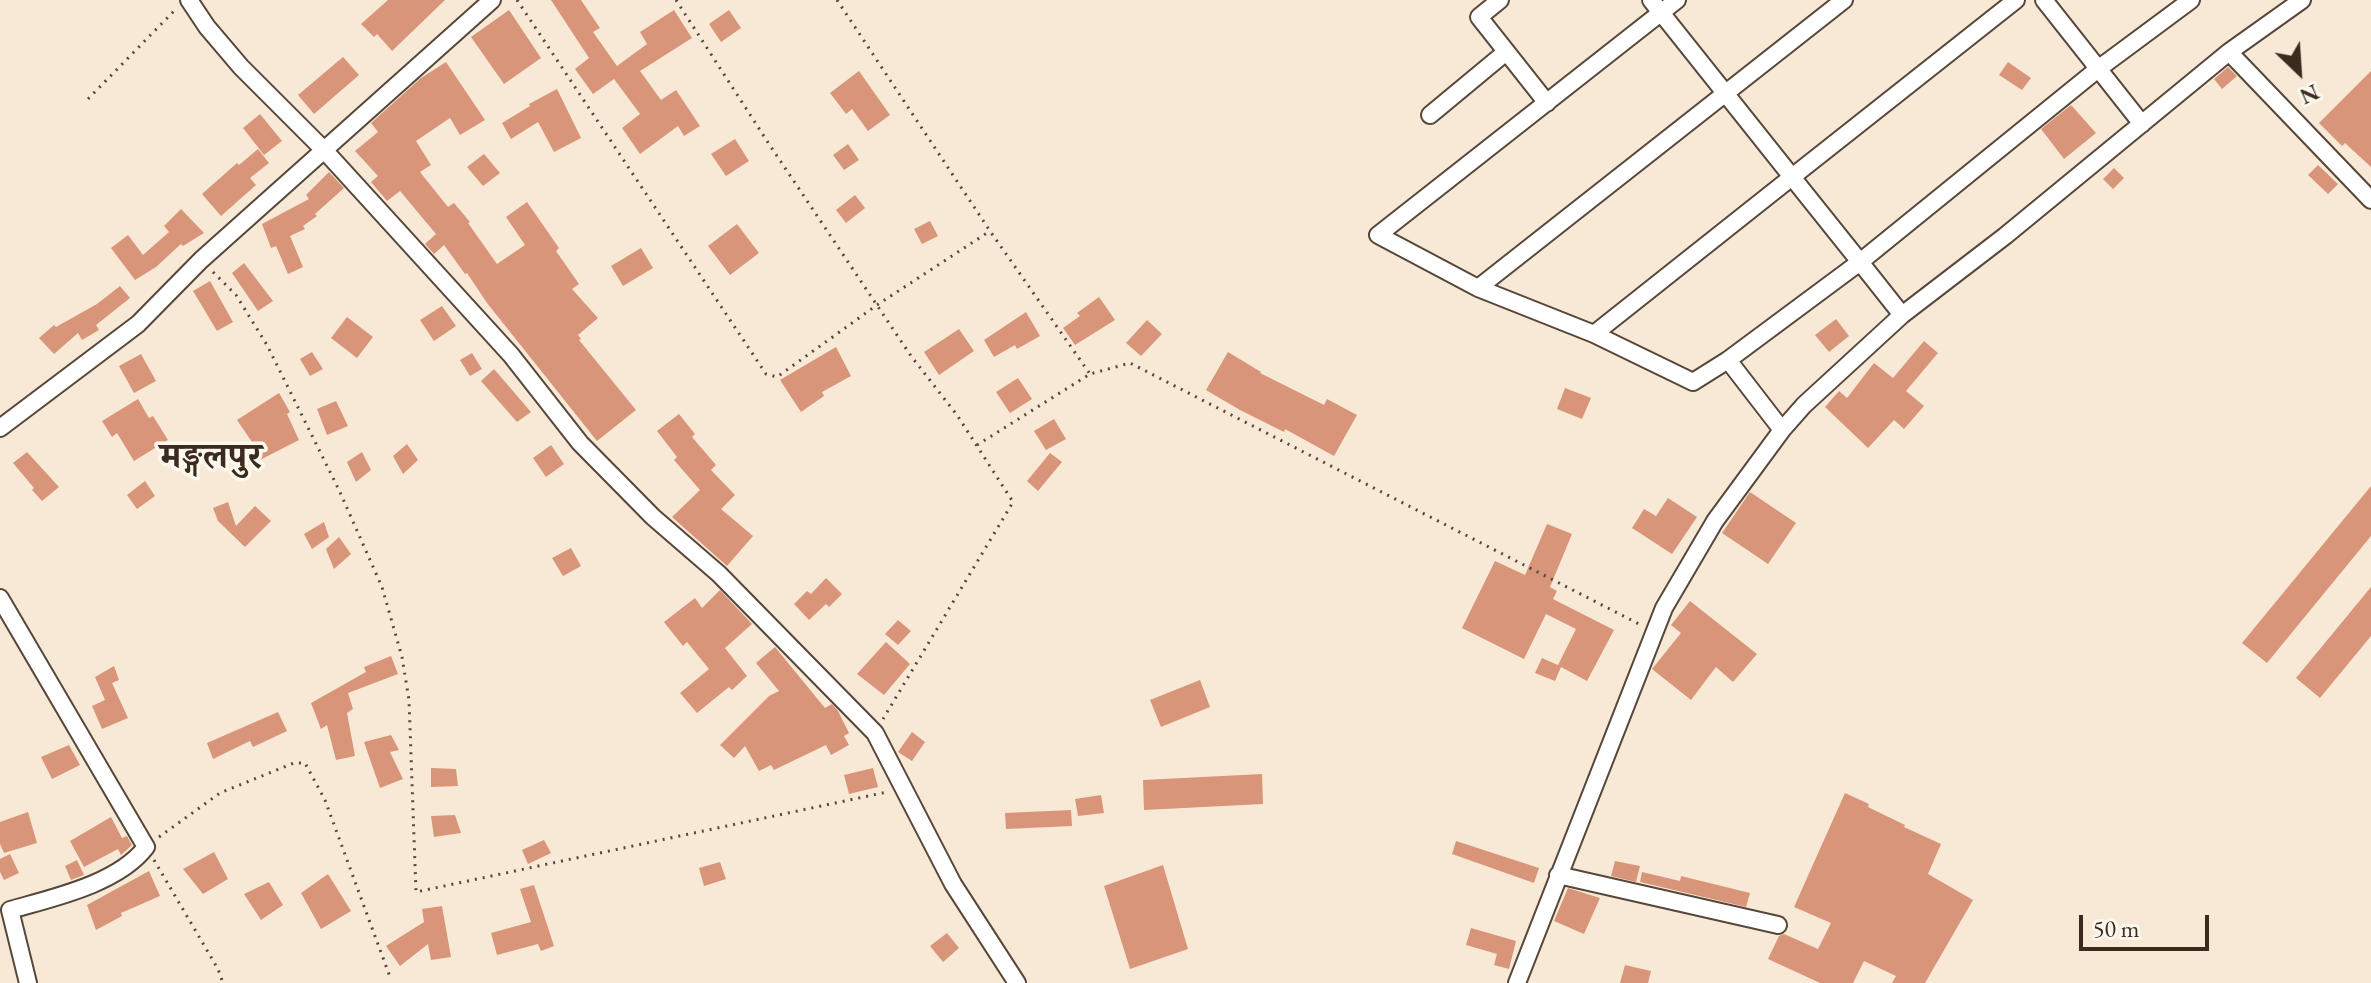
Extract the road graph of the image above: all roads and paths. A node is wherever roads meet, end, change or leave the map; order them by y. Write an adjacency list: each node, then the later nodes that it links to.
1 (187, 0): 18 (path); 22 (street)
2 (492, 0): 22 (street)
3 (517, 0): 29 (path)
4 (676, 0): 29 (path)
5 (837, 0): 25 (path)
6 (1500, 0): 14 (street)
7 (1677, 0): 13 (street)
8 (1844, 0): 17 (street)
9 (2016, 0): 23 (street)
10 (2044, 0): 16 (street)
11 (2191, 0): 16 (street)
12 (2302, 0): 15 (street)
13 (1656, 7): 17 (street); 19 (street)
14 (1506, 52): 19 (street); 20 (street)
15 (2229, 52): 21 (street); 24 (street)
16 (2098, 69): 21 (street); 27 (street)
17 (1726, 95): 23 (street); 28 (street)
18 (88, 99)
19 (1547, 103): 28 (street)
20 (1430, 115)
21 (2142, 124): 30 (street)
22 (325, 151): 26 (street); 39 (street)
23 (1792, 177): 27 (street); 31 (street)
24 (2371, 200)
25 (990, 231): 29 (path); 33 (path)
26 (201, 260): 34 (street); 40 (path)
27 (1860, 262): 30 (street); 32 (street)
28 (1478, 288): 31 (street)
29 (877, 305): 36 (path)
30 (1902, 315): 35 (street)
31 (1594, 334): 32 (street)
32 (1728, 360): 35 (street)
33 (1090, 374): 36 (path); 38 (path)
34 (0, 428)
35 (1782, 430): 38 (street)
36 (977, 445): 39 (path)
37 (0, 598): 41 (street)
38 (1655, 632): 42 (street)
39 (875, 733): 40 (street)
40 (903, 788): 48 (street)
41 (146, 847): 43 (street); 45 (path); 47 (path)
42 (1558, 875): 44 (street); 49 (street)
43 (5, 911): 46 (street)
44 (1778, 925)
45 (390, 977)
46 (28, 983)
47 (223, 983)
48 (1017, 983)
49 (1517, 983)

